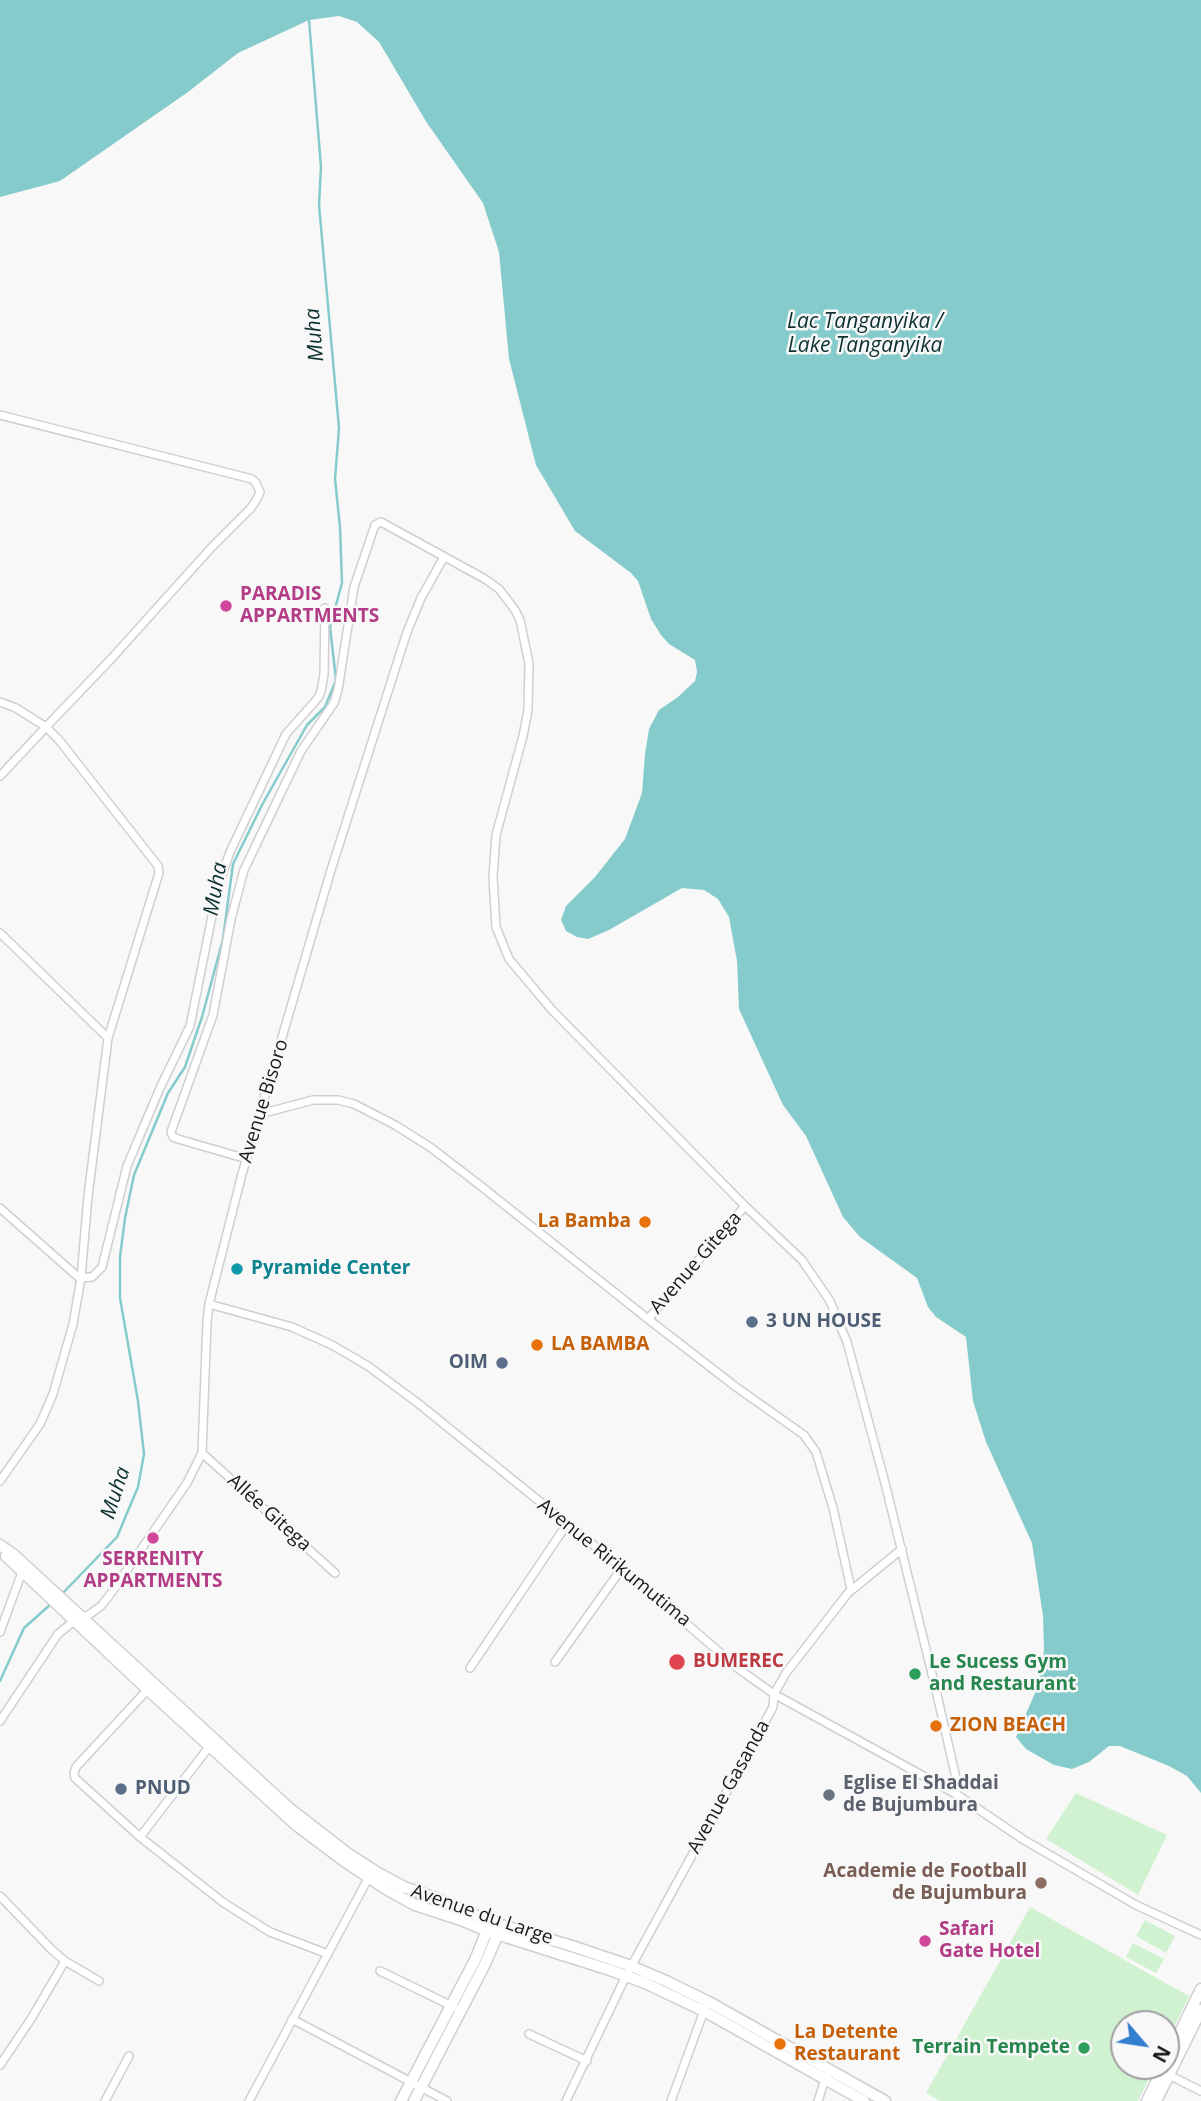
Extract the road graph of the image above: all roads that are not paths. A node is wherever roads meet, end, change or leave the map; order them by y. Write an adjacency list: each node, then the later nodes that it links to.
1 (0, 415): 5 (street)
2 (444, 557): 9 (street, Avenue Bisoro); 10 (street); 11 (street)
3 (325, 608): 13 (street)
4 (0, 702): 5 (street)
5 (46, 727): 6 (street); 8 (street)
6 (0, 776)
7 (0, 933): 8 (street)
8 (108, 1038): 13 (street)
9 (260, 1114): 10 (street, Avenue Bisoro); 15 (street)
10 (247, 1159): 14 (street, Avenue Bisoro)
11 (745, 1206): 15 (street, Avenue Gitega); 20 (street)
12 (0, 1208): 13 (street)
13 (81, 1278): 17 (street)
14 (209, 1304): 16 (street, Avenue Bisoro); 18 (street, Avenue Ririkumutima)
15 (648, 1319): 24 (street)
16 (202, 1453): 23 (street, Allée Gitega); 26 (street, Avenue Bisoro)
17 (0, 1480)
18 (567, 1524): 21 (street, Avenue Ririkumutima); 29 (street)
19 (0, 1547): 22 (main road, Avenue du Large); 25 (main road, Avenue du Large)
20 (902, 1549): 24 (street, Avenue Gasanda); 34 (street)
21 (622, 1568): 28 (street); 31 (street, Avenue Ririkumutima)
22 (22, 1572): 25 (main road, Avenue du Large); 27 (street)
23 (335, 1573)
24 (851, 1589): 31 (street, Avenue Gasanda)
25 (47, 1590): 26 (main road, Avenue du Large)
26 (78, 1619): 30 (main road, Avenue du Large); 32 (street, Avenue Bisoro)
27 (0, 1632)
28 (555, 1662)
29 (470, 1668)
30 (150, 1687): 33 (main road, Avenue du Large); 35 (street)
31 (774, 1694): 34 (street, Avenue Ririkumutima); 43 (street, Avenue Gasanda)
32 (0, 1721)
33 (212, 1743): 35 (street); 36 (main road, Avenue du Large)
34 (956, 1794): 39 (street, Avenue Ririkumutima)
35 (140, 1837): 40 (street)
36 (371, 1874): 38 (main road, Avenue du Large); 40 (street)
37 (0, 1896): 41 (street)
38 (494, 1928): 43 (main road, Avenue du Large); 47 (main road)
39 (1201, 1935)
40 (328, 1954): 49 (street)
41 (65, 1961): 44 (street); 55 (street)
42 (380, 1971): 47 (street)
43 (628, 1971): 46 (main road, Avenue du Large); 54 (street, Avenue Gasanda)
44 (99, 1981)
45 (1201, 1989): 50 (main road)
46 (706, 2006): 56 (main road, Avenue du Large); 69 (street)
47 (456, 2008): 60 (main road); 61 (main road)
48 (1201, 2010): 52 (main road)
49 (292, 2019): 60 (street); 64 (street)
50 (1180, 2032)
51 (529, 2035): 54 (street)
52 (1180, 2046)
53 (129, 2056): 63 (street)
54 (587, 2061): 68 (street, Avenue Gasanda)
55 (0, 2065)
56 (827, 2073): 70 (street); 71 (main road, Avenue du Large); 72 (main road, Avenue du Large)
57 (1180, 2079): 62 (street)
58 (1160, 2080): 73 (main road)
59 (1162, 2080): 74 (main road)
60 (410, 2083): 61 (street); 65 (main road)
61 (421, 2089): 66 (main road); 67 (street)
62 (1201, 2091)
63 (105, 2101)
64 (248, 2101)
65 (401, 2101)
66 (414, 2101)
67 (447, 2101)
68 (566, 2101)
69 (671, 2101)
70 (818, 2101)
71 (864, 2101)
72 (885, 2101)
73 (1147, 2101)
74 (1156, 2101)

